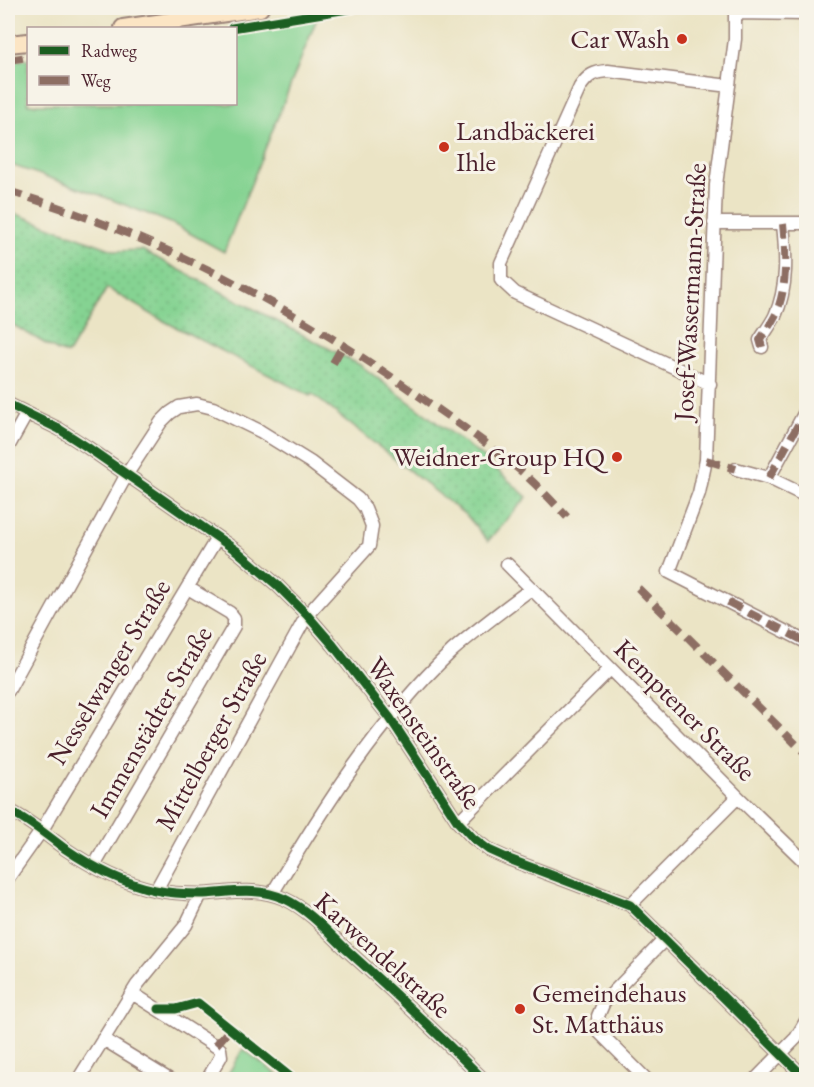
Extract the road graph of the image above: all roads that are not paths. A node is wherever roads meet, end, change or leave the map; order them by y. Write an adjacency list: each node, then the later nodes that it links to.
1 (260, 8): 4 (main road)
2 (735, 10): 3 (street); 7 (street, Josef-Wassermann-Straße)
3 (807, 14)
4 (130, 27)
5 (27, 42): 6 (main road)
6 (8, 44)
7 (729, 86): 8 (street, Josef-Wassermann-Straße); 12 (street)
8 (714, 223): 10 (street); 12 (street, Josef-Wassermann-Straße)
9 (807, 223): 10 (street)
10 (783, 224): 11 (street)
11 (762, 347)
12 (710, 384): 26 (street, Josef-Wassermann-Straße)
13 (8, 404): 15 (street, Waxensteinstraße)
14 (807, 410): 19 (street)
15 (27, 413): 16 (street); 18 (street, Waxensteinstraße)
16 (8, 447)
17 (736, 469): 19 (street)
18 (127, 474): 21 (street, Waxensteinstraße); 25 (street, Mittelberger Straße); 28 (street, Mittelberger Straße)
19 (769, 478): 20 (street)
20 (807, 496)
21 (217, 538): 23 (street, Nesselwanger Straße); 25 (street, Waxensteinstraße)
22 (507, 564): 24 (street, Kemptener Straße)
23 (188, 588): 33 (street, Nesselwanger Straße); 35 (street, Immenstädter Straße)
24 (531, 589): 27 (street, Kemptener Straße); 29 (street)
25 (307, 615): 29 (street, Waxensteinstraße); 37 (street, Mittelberger Straße)
26 (807, 642)
27 (610, 669): 30 (street, Kemptener Straße); 32 (street)
28 (8, 691)
29 (390, 718): 32 (street, Waxensteinstraße); 39 (street)
30 (738, 797): 34 (street, Kemptener Straße); 40 (street)
31 (8, 810): 33 (street, Karwendelstraße)
32 (458, 822): 40 (street, Waxensteinstraße)
33 (42, 830): 35 (street, Karwendelstraße); 36 (street, Nesselwanger Straße)
34 (807, 863)
35 (94, 866): 37 (street, Karwendelstraße)
36 (8, 878)
37 (156, 890): 38 (street, Karwendelstraße)
38 (201, 894): 39 (street, Karwendelstraße); 42 (street)
39 (272, 894): 50 (street, Karwendelstraße)
40 (630, 906): 41 (street, Waxensteinstraße)
41 (665, 939): 45 (street, Waxensteinstraße); 51 (street)
42 (132, 993): 44 (street); 49 (street)
43 (807, 1021): 45 (street)
44 (103, 1040): 47 (street); 48 (street)
45 (781, 1053): 46 (street, Waxensteinstraße); 52 (street)
46 (807, 1078)
47 (78, 1080)
48 (170, 1080)
49 (207, 1080)
50 (484, 1080)
51 (647, 1080)
52 (755, 1080)

